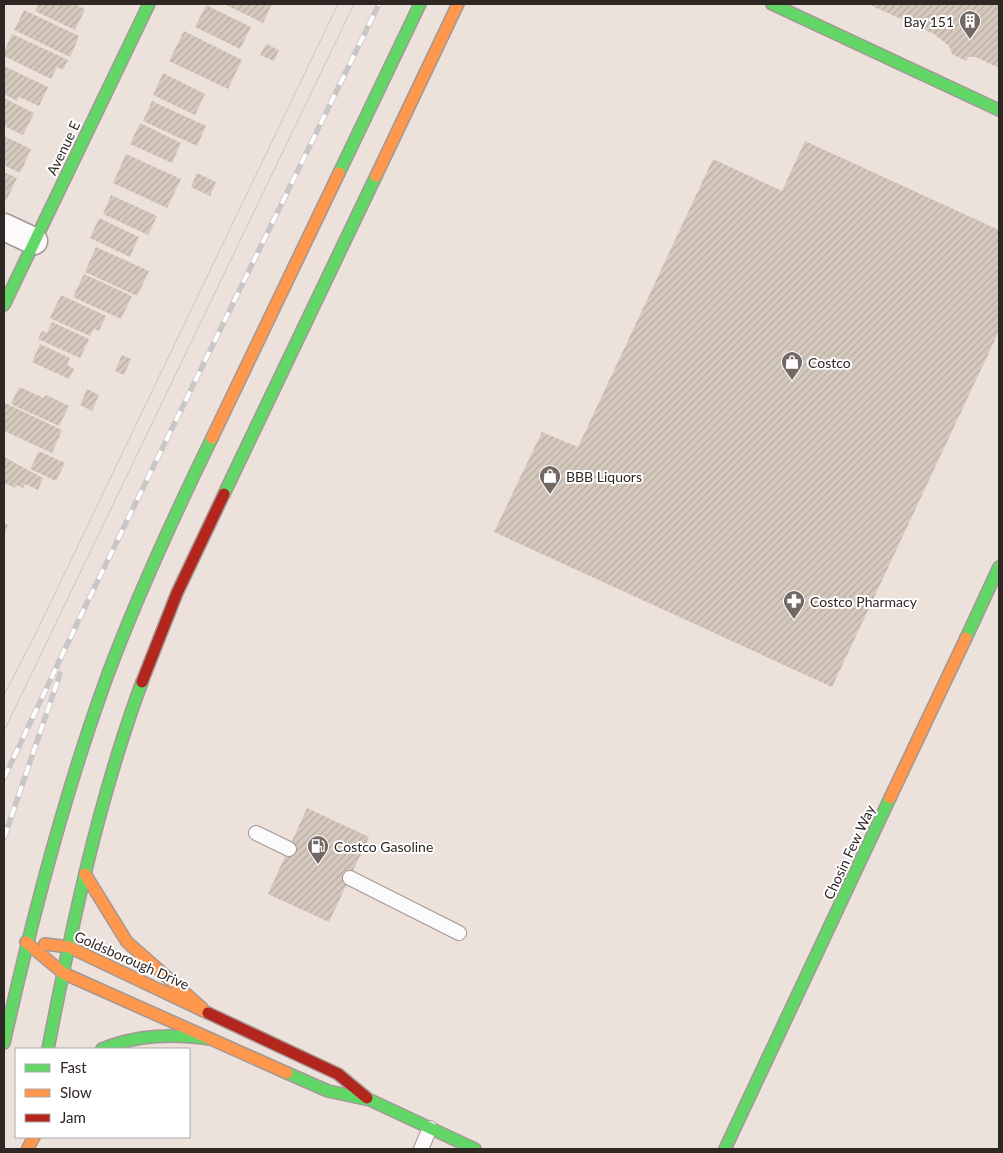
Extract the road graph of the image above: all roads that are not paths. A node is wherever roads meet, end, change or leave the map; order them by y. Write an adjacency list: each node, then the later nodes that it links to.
1 (420, 4): 15 (main road)
2 (458, 4): 12 (main road)
3 (772, 4): 5 (main road)
4 (145, 5): 7 (main road, Avenue E)
5 (999, 110)
6 (4, 227): 7 (street)
7 (34, 242): 8 (main road, Avenue E)
8 (4, 305)
9 (999, 568): 27 (main road, Chosin Few Way)
10 (256, 833): 11 (lane)
11 (289, 849)
12 (85, 874): 16 (main road); 18 (main road)
13 (350, 878): 14 (lane)
14 (459, 933)
15 (26, 942): 16 (main road, Goldsborough Drive); 17 (main road, Goldsborough Drive); 20 (main road)
16 (69, 947): 17 (main road); 18 (main road, Goldsborough Drive)
17 (63, 973): 19 (main road, Goldsborough Drive); 21 (main road)
18 (202, 1008): 23 (main road, Goldsborough Drive)
19 (211, 1039): 22 (main road); 23 (main road, Goldsborough Drive)
20 (4, 1043)
21 (48, 1048)
22 (105, 1048)
23 (370, 1100): 24 (main road, Goldsborough Drive)
24 (430, 1128): 25 (lane); 26 (main road, Goldsborough Drive)
25 (421, 1149)
26 (475, 1149)
27 (725, 1149)

